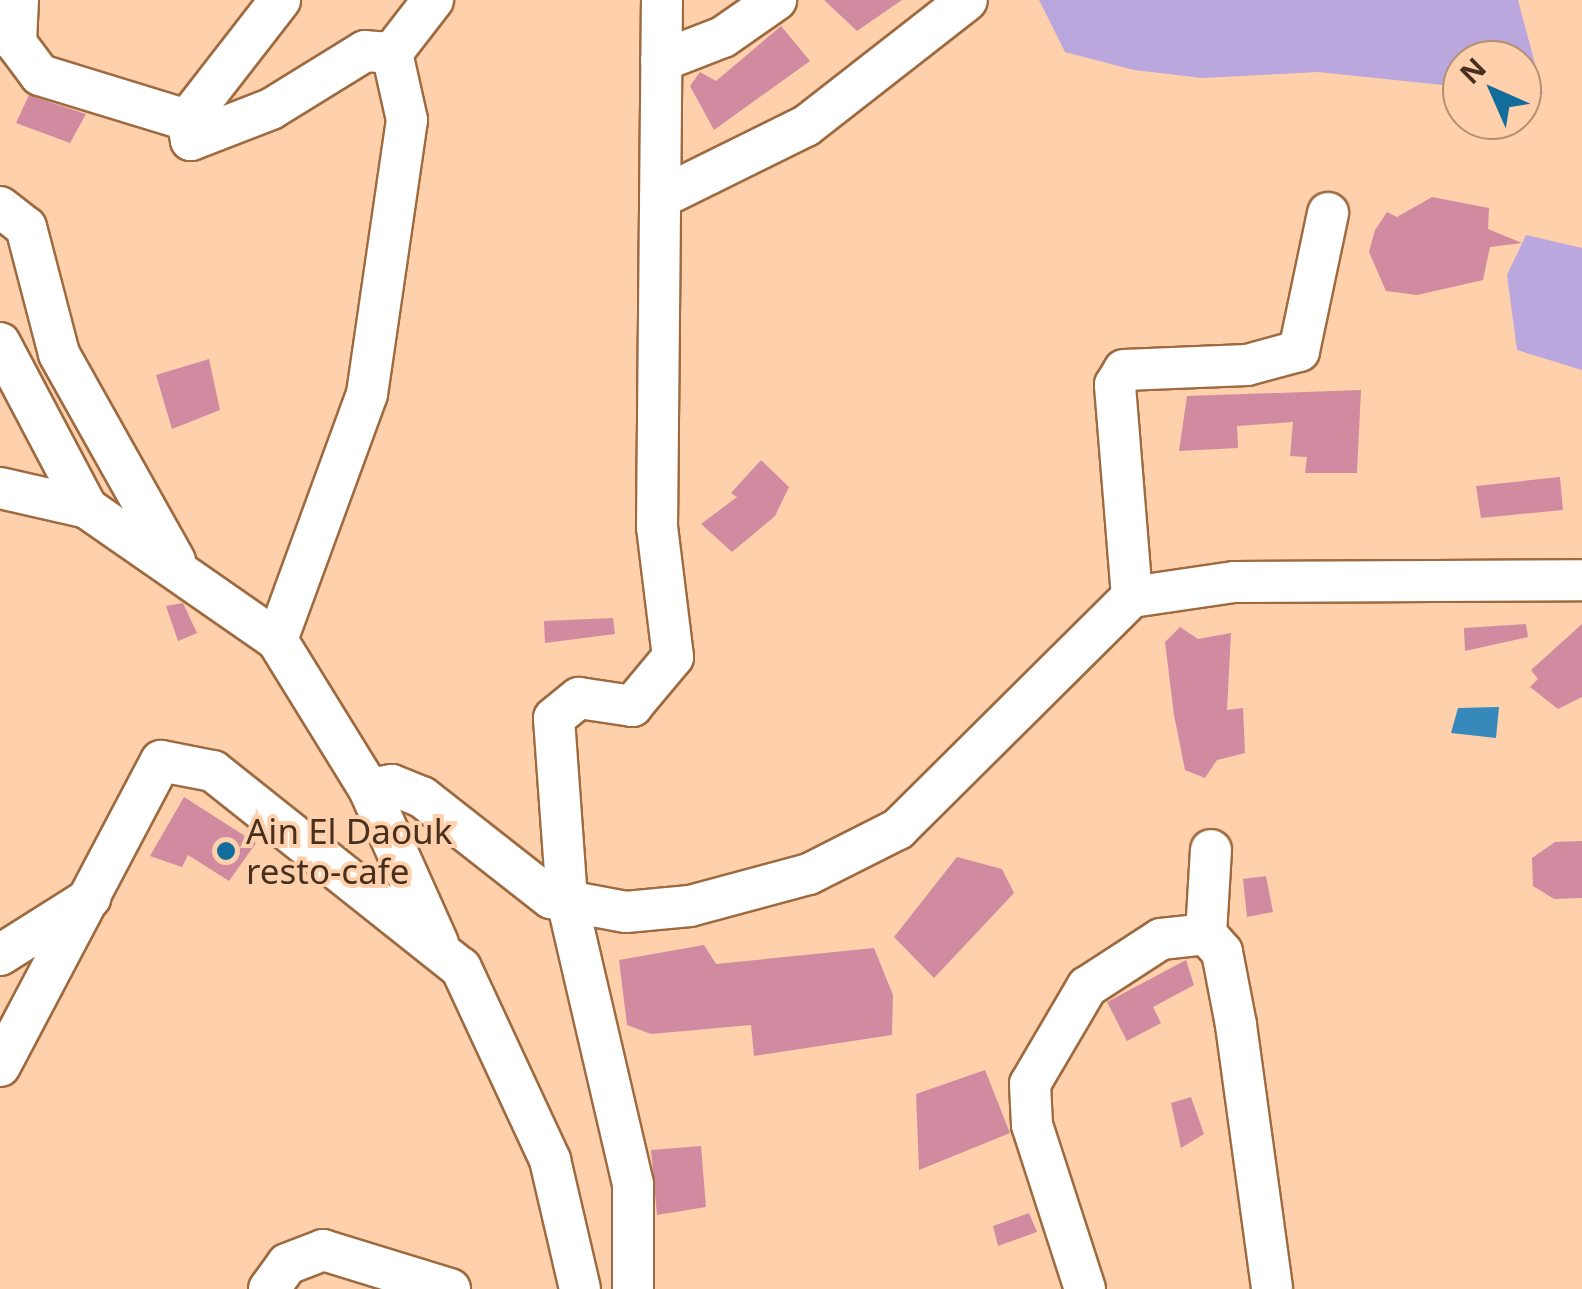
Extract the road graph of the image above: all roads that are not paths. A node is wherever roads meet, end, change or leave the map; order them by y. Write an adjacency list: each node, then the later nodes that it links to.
1 (18, 0): 9 (street)
2 (280, 0): 9 (street)
3 (433, 0): 7 (street)
4 (662, 0): 8 (street)
5 (776, 0): 8 (street)
6 (967, 0): 10 (street)
7 (392, 53): 9 (street); 19 (street)
8 (661, 61): 10 (street)
9 (187, 120)
10 (660, 198): 23 (street)
11 (0, 207): 16 (street)
12 (1328, 213): 18 (street)
13 (0, 343): 15 (street)
14 (0, 488): 15 (street)
15 (88, 508): 16 (street)
16 (180, 569): 19 (street)
17 (1582, 580): 18 (street)
18 (1132, 597): 23 (street)
19 (277, 640): 20 (street)
20 (369, 789): 23 (street); 25 (street)
21 (1212, 850): 24 (street)
22 (90, 898): 25 (street); 26 (street); 27 (street)
23 (567, 900): 31 (street)
24 (1206, 934): 32 (street); 33 (street)
25 (442, 952): 30 (street)
26 (0, 955)
27 (0, 1066)
28 (269, 1289): 29 (street)
29 (450, 1289)
30 (580, 1289)
31 (633, 1289)
32 (1085, 1289)
33 (1272, 1289)

